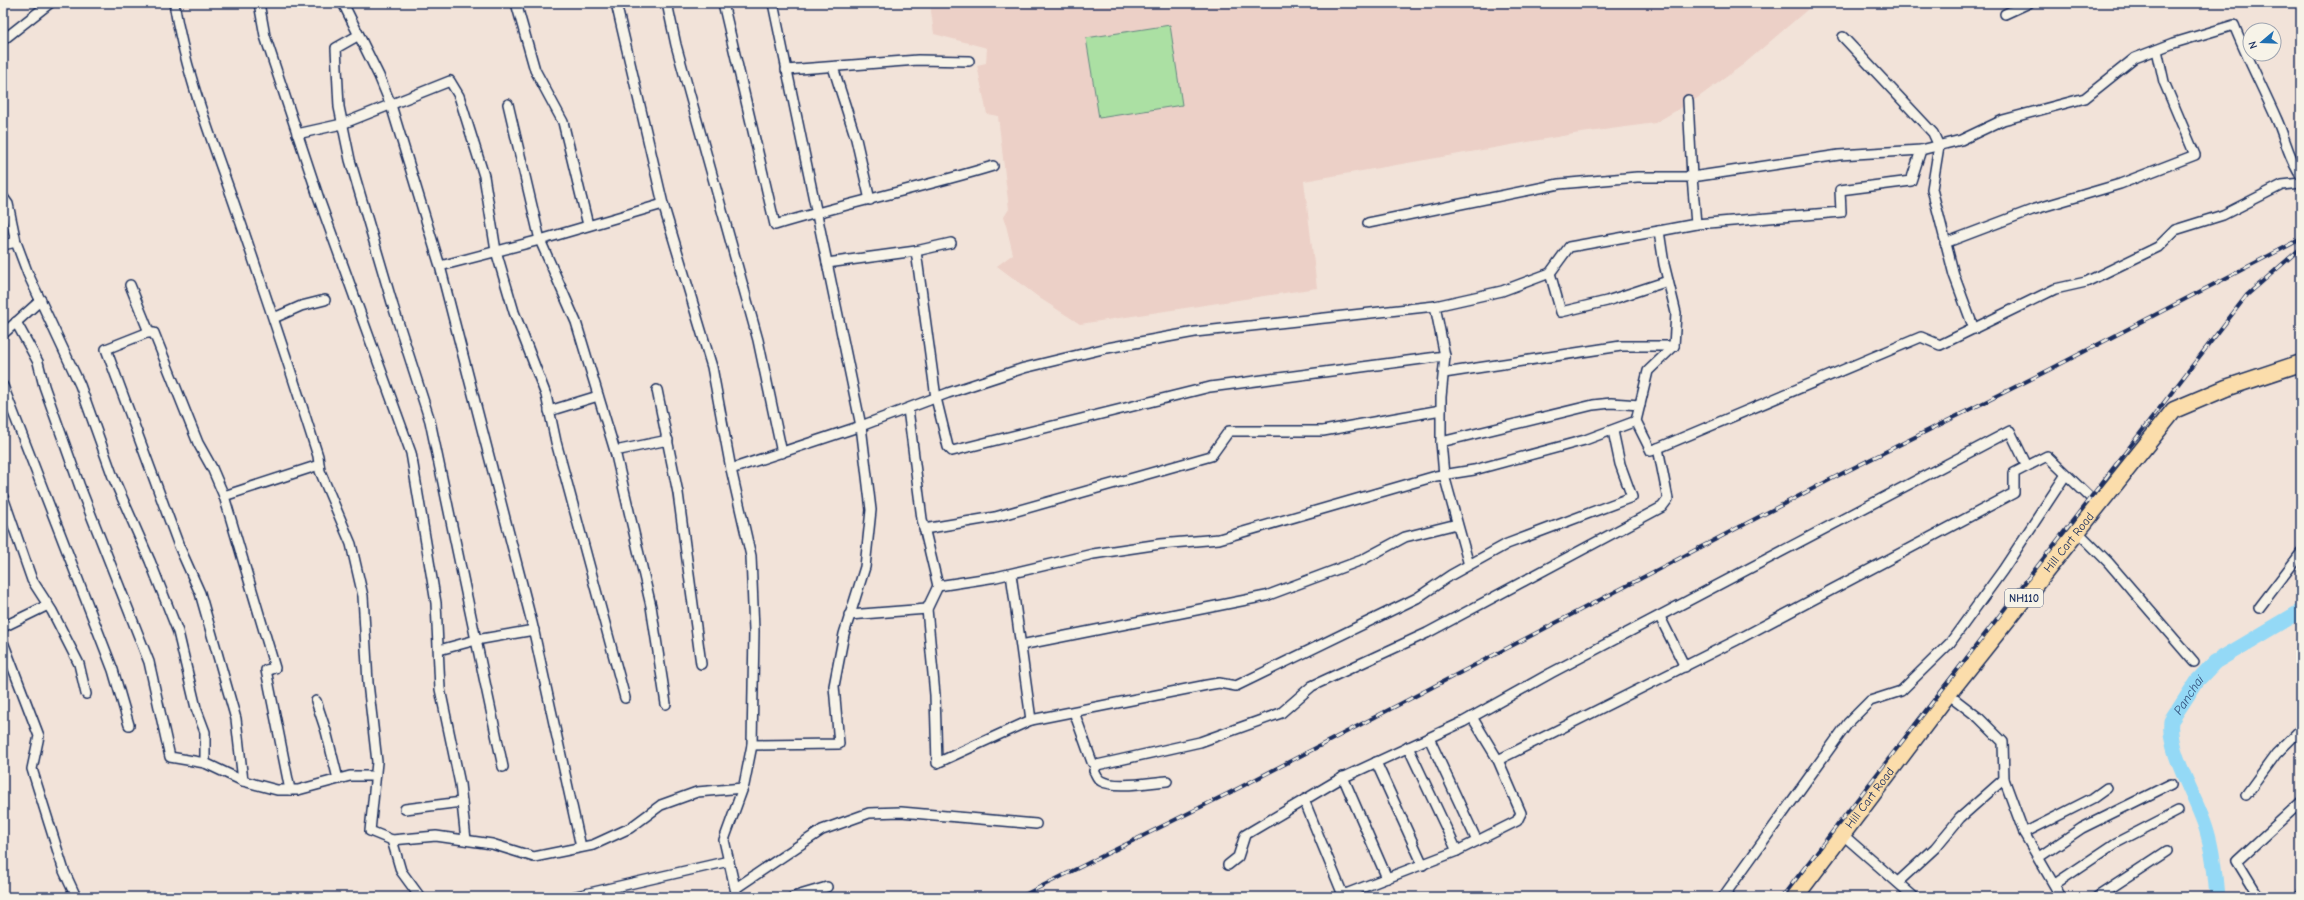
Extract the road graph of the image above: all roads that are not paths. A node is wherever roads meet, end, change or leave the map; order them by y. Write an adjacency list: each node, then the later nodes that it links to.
1 (50, 3): 14 (street)
2 (174, 3): 53 (street)
3 (259, 3): 23 (street)
4 (343, 3): 12 (street)
5 (516, 3): 36 (street)
6 (616, 3): 32 (street)
7 (666, 3): 77 (street)
8 (723, 3): 33 (street)
9 (773, 3): 18 (street)
10 (2029, 3): 11 (street)
11 (2005, 14)
12 (359, 35): 21 (street); 22 (street)
13 (1843, 37): 24 (street)
14 (3, 40)
15 (2157, 50): 24 (street); 27 (street); 41 (street)
16 (969, 61): 17 (street)
17 (833, 67): 18 (street); 31 (street)
18 (786, 70): 33 (street)
19 (1688, 100): 28 (street)
20 (508, 104): 38 (street)
21 (391, 105): 22 (street); 43 (street); 46 (street)
22 (342, 124): 23 (street); 100 (street)
23 (298, 134): 103 (street)
24 (1939, 146): 25 (street); 41 (street)
25 (1921, 150): 28 (street); 35 (street)
26 (994, 166): 31 (street)
27 (2301, 176)
28 (1692, 177): 34 (street); 35 (street)
29 (2301, 183): 55 (street)
30 (3, 197): 39 (street)
31 (870, 200): 33 (street)
32 (663, 204): 36 (street); 80 (street)
33 (817, 212): 45 (street)
34 (1368, 223)
35 (1696, 224): 37 (street)
36 (588, 225): 38 (street)
37 (1659, 230): 47 (street); 48 (street)
38 (540, 240): 43 (street); 64 (street)
39 (16, 242): 42 (street); 50 (street)
40 (951, 243): 44 (street)
41 (1945, 243): 55 (street)
42 (3, 245)
43 (496, 251): 46 (street); 69 (street)
44 (916, 251): 45 (street); 65 (street)
45 (828, 263): 71 (street)
46 (440, 266): 99 (street)
47 (1550, 273): 48 (street); 52 (street)
48 (1668, 281): 58 (street)
49 (130, 285): 56 (street)
50 (40, 300): 54 (street); 122 (street)
51 (325, 300): 53 (street)
52 (1435, 306): 59 (street); 65 (street)
53 (274, 318): 78 (street)
54 (16, 322): 57 (street); 122 (street)
55 (1974, 328): 75 (street)
56 (146, 333): 83 (street); 129 (street)
57 (3, 334)
58 (1674, 346): 61 (street); 66 (street)
59 (1445, 356): 61 (street); 65 (street)
60 (2301, 363): 85 (highway, Hill Cart Road / NH110)
61 (1444, 373): 68 (street)
62 (3, 386): 115 (street)
63 (657, 390): 73 (street)
64 (598, 396): 69 (street); 76 (street)
65 (936, 398): 67 (street)
66 (1640, 405): 70 (street); 74 (street)
67 (908, 409): 71 (street); 87 (street)
68 (1441, 410): 74 (street); 87 (street)
69 (549, 411): 109 (street)
70 (1636, 421): 72 (street); 75 (street)
71 (861, 426): 77 (street); 96 (street)
72 (1613, 431): 81 (street); 90 (street)
73 (668, 440): 76 (street); 105 (street)
74 (1441, 442): 81 (street)
75 (1658, 448): 123 (street)
76 (615, 451): 111 (street)
77 (782, 453): 80 (street)
78 (319, 465): 83 (street); 125 (street)
79 (2027, 466): 82 (street); 97 (street); 106 (street)
80 (731, 469): 118 (street)
81 (1444, 475): 86 (street); 91 (street)
82 (2065, 476): 85 (street); 164 (street)
83 (224, 496): 134 (street)
84 (3, 497): 93 (street)
85 (2098, 505): 88 (highway, Hill Cart Road / NH110)
86 (1457, 524): 90 (street); 102 (street)
87 (924, 529): 92 (street)
88 (2078, 531): 104 (street); 108 (highway, Hill Cart Road / NH110)
89 (2301, 553): 94 (street)
90 (1469, 565): 112 (street)
91 (1011, 574): 92 (street); 102 (street)
92 (938, 586): 95 (street)
93 (48, 605): 98 (street); 107 (street)
94 (2259, 608)
95 (927, 609): 96 (street); 114 (street)
96 (850, 615): 118 (street)
97 (1660, 617): 106 (street); 113 (street)
98 (3, 627)
99 (534, 630): 100 (street); 147 (street)
100 (476, 640): 103 (street); 124 (street)
101 (3, 642): 160 (street)
102 (1021, 645): 114 (street)
103 (439, 650): 137 (street)
104 (2194, 662)
105 (701, 664)
106 (1685, 667): 120 (street)
107 (86, 694)
108 (1948, 694): 128 (street); 143 (highway, Hill Cart Road / NH110)
109 (625, 698)
110 (316, 702): 127 (street)
111 (666, 704)
112 (1074, 712): 114 (street); 123 (street)
113 (1472, 717): 117 (street); 120 (street)
114 (1031, 720)
115 (129, 725)
116 (2301, 729): 135 (street)
117 (1429, 738): 119 (street); 146 (street)
118 (752, 745): 132 (street)
119 (1408, 747): 121 (street); 148 (street)
120 (1498, 760): 146 (street)
121 (1376, 762): 126 (street); 153 (street)
122 (205, 763): 129 (street)
123 (1097, 765): 130 (street)
124 (503, 767)
125 (375, 776): 127 (street); 144 (street)
126 (1343, 777): 136 (street); 154 (street)
127 (338, 779): 134 (street)
128 (2004, 779): 142 (street); 155 (street)
129 (243, 781): 134 (street)
130 (1167, 781)
131 (2171, 784): 150 (street)
132 (743, 788): 147 (street); 151 (street)
133 (2107, 788): 142 (street)
134 (290, 790)
135 (2246, 795)
136 (1304, 800): 152 (street); 154 (street)
137 (462, 802): 139 (street); 145 (street)
138 (2301, 802): 169 (street)
139 (405, 808)
140 (2178, 811): 156 (street)
141 (1036, 824): 158 (street)
142 (2024, 833): 150 (street)
143 (1842, 834): 155 (street); 165 (highway, Hill Cart Road / NH110)
144 (392, 840): 145 (street); 161 (street)
145 (466, 840): 147 (street)
146 (1477, 841): 148 (street)
147 (581, 847)
148 (1457, 851): 153 (street)
149 (2167, 851): 168 (street)
150 (2039, 857): 156 (street)
151 (729, 861): 158 (street); 162 (street)
152 (1228, 865)
153 (1423, 865): 154 (street)
154 (1387, 878)
155 (1898, 882): 166 (street)
156 (2055, 884): 167 (street)
157 (827, 887): 163 (street)
158 (736, 892)
159 (2301, 894): 170 (street)
160 (76, 897)
161 (420, 897)
162 (572, 897)
163 (793, 897)
164 (1723, 897)
165 (1795, 897)
166 (1914, 897)
167 (2061, 897)
168 (2098, 897)
169 (2259, 897)
170 (2298, 897)

